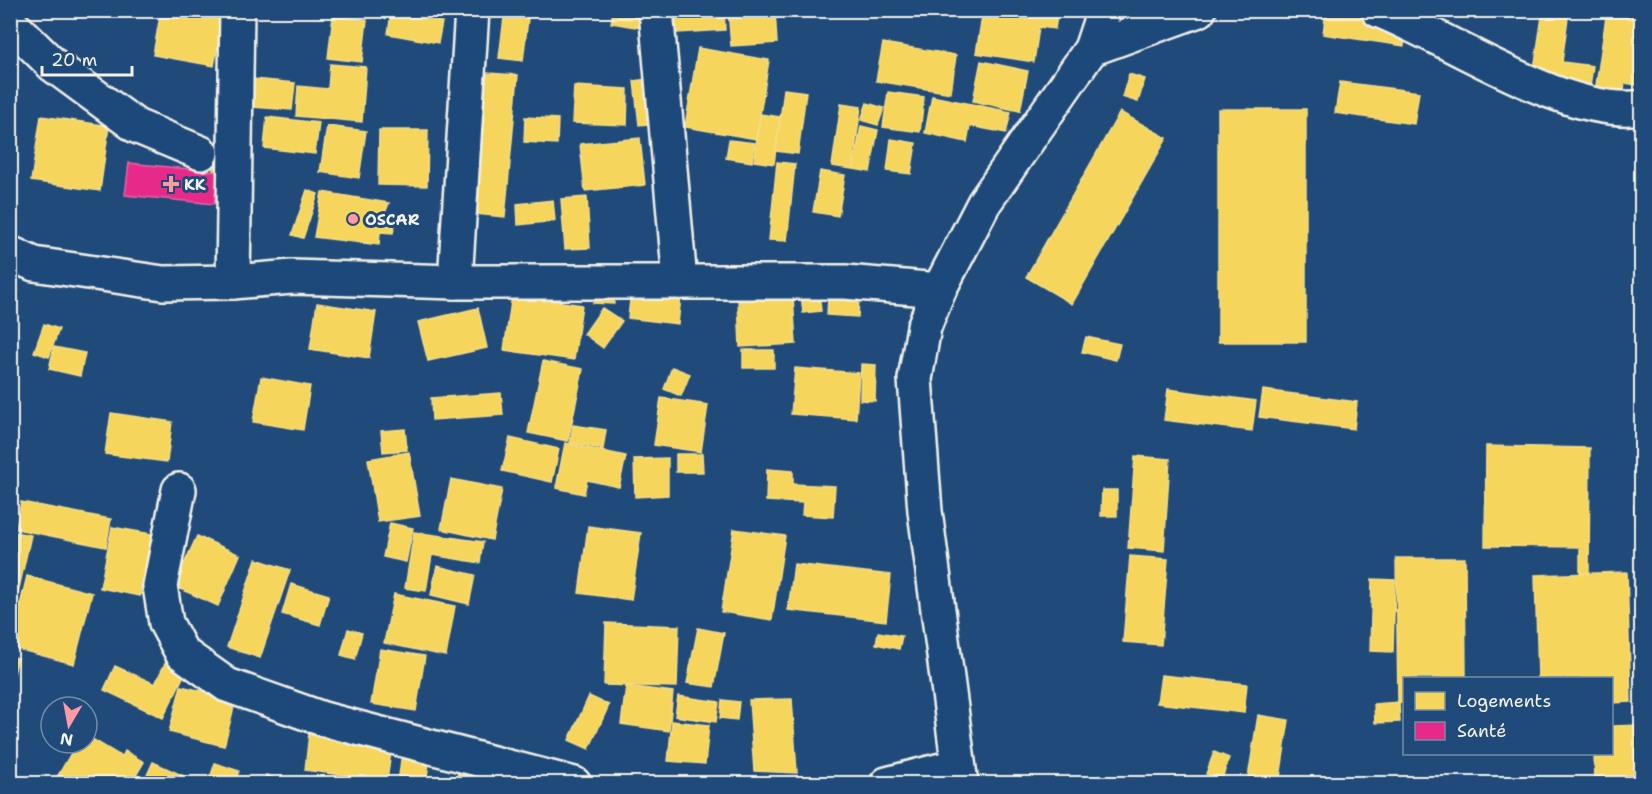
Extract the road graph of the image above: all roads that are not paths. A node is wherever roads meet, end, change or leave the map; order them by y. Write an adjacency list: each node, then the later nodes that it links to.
1 (237, 10): 11 (street)
2 (472, 10): 12 (street)
3 (656, 10): 13 (street)
4 (1199, 10): 7 (street)
5 (1377, 10): 8 (street)
6 (10, 23): 9 (street)
7 (1095, 23): 14 (street)
8 (1641, 107)
9 (201, 153)
10 (10, 253): 11 (street)
11 (233, 282): 12 (street)
12 (455, 282): 13 (street)
13 (680, 282): 14 (street)
14 (939, 290): 16 (street)
15 (179, 490): 17 (street)
16 (959, 775): 18 (street)
17 (574, 783)
18 (887, 783)

